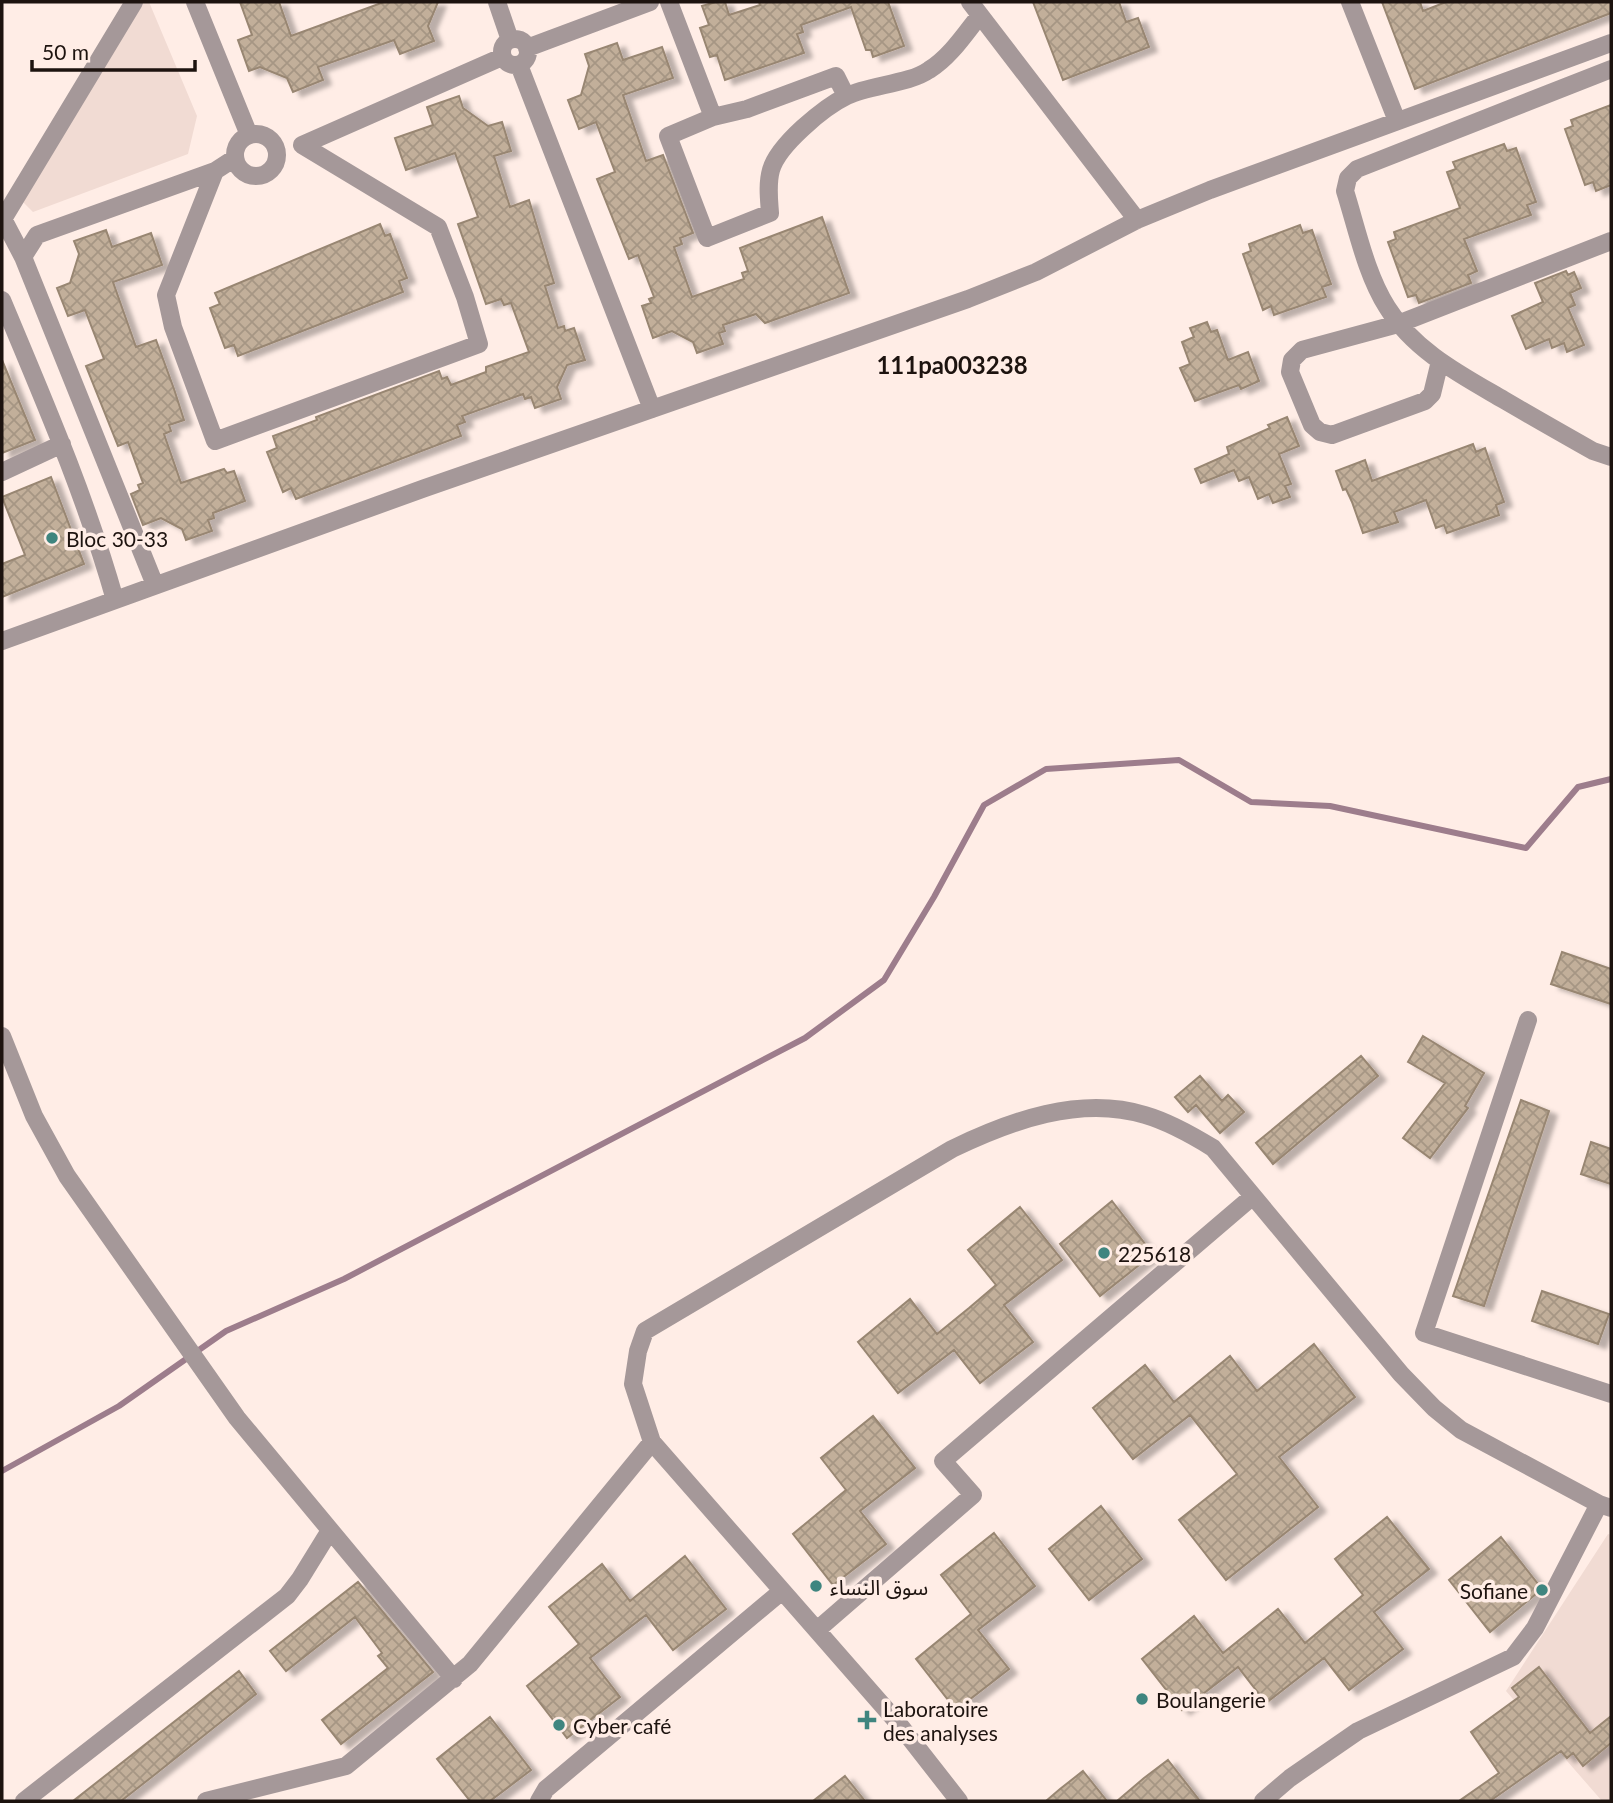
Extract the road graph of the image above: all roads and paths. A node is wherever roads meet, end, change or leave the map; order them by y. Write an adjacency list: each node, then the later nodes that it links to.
1 (134, 2): 19 (street)
2 (195, 2): 14 (street)
3 (497, 2): 9 (street)
4 (650, 2): 9 (street)
5 (669, 2): 12 (street)
6 (1350, 2): 13 (street)
7 (975, 8): 11 (street); 20 (street)
8 (1611, 43): 13 (street)
9 (516, 57): 15 (street); 26 (street)
10 (1611, 69): 24 (street)
11 (846, 96): 12 (street); 12 (street)
12 (713, 117)
13 (1397, 121): 20 (street)
14 (249, 135): 16 (street); 17 (street)
15 (302, 145): 16 (street); 18 (street)
16 (277, 150): 17 (street)
17 (235, 158): 18 (street)
18 (215, 171): 22 (street)
19 (2, 218): 22 (street)
20 (1137, 220): 26 (street)
21 (1611, 241): 24 (street)
22 (23, 257): 30 (street)
23 (2, 300): 27 (street)
24 (1398, 324): 25 (street); 25 (street)
25 (1440, 361): 28 (street)
26 (652, 409): 30 (street)
27 (62, 444): 29 (street); 31 (street)
28 (1611, 457)
29 (2, 472)
30 (155, 585): 31 (street)
31 (115, 600): 32 (street)
32 (2, 641)
33 (1528, 1020): 36 (street)
34 (2, 1036): 39 (street)
35 (1252, 1197): 37 (street); 38 (street); 41 (street)
36 (1611, 1394)
37 (652, 1442): 40 (street); 42 (street)
38 (1605, 1506): 47 (street)
39 (329, 1532): 42 (street); 43 (street)
40 (782, 1591): 41 (street); 45 (street)
41 (817, 1630): 46 (street)
42 (454, 1679): 44 (street)
43 (24, 1801)
44 (206, 1801)
45 (539, 1801)
46 (959, 1801)
47 (1263, 1801)

